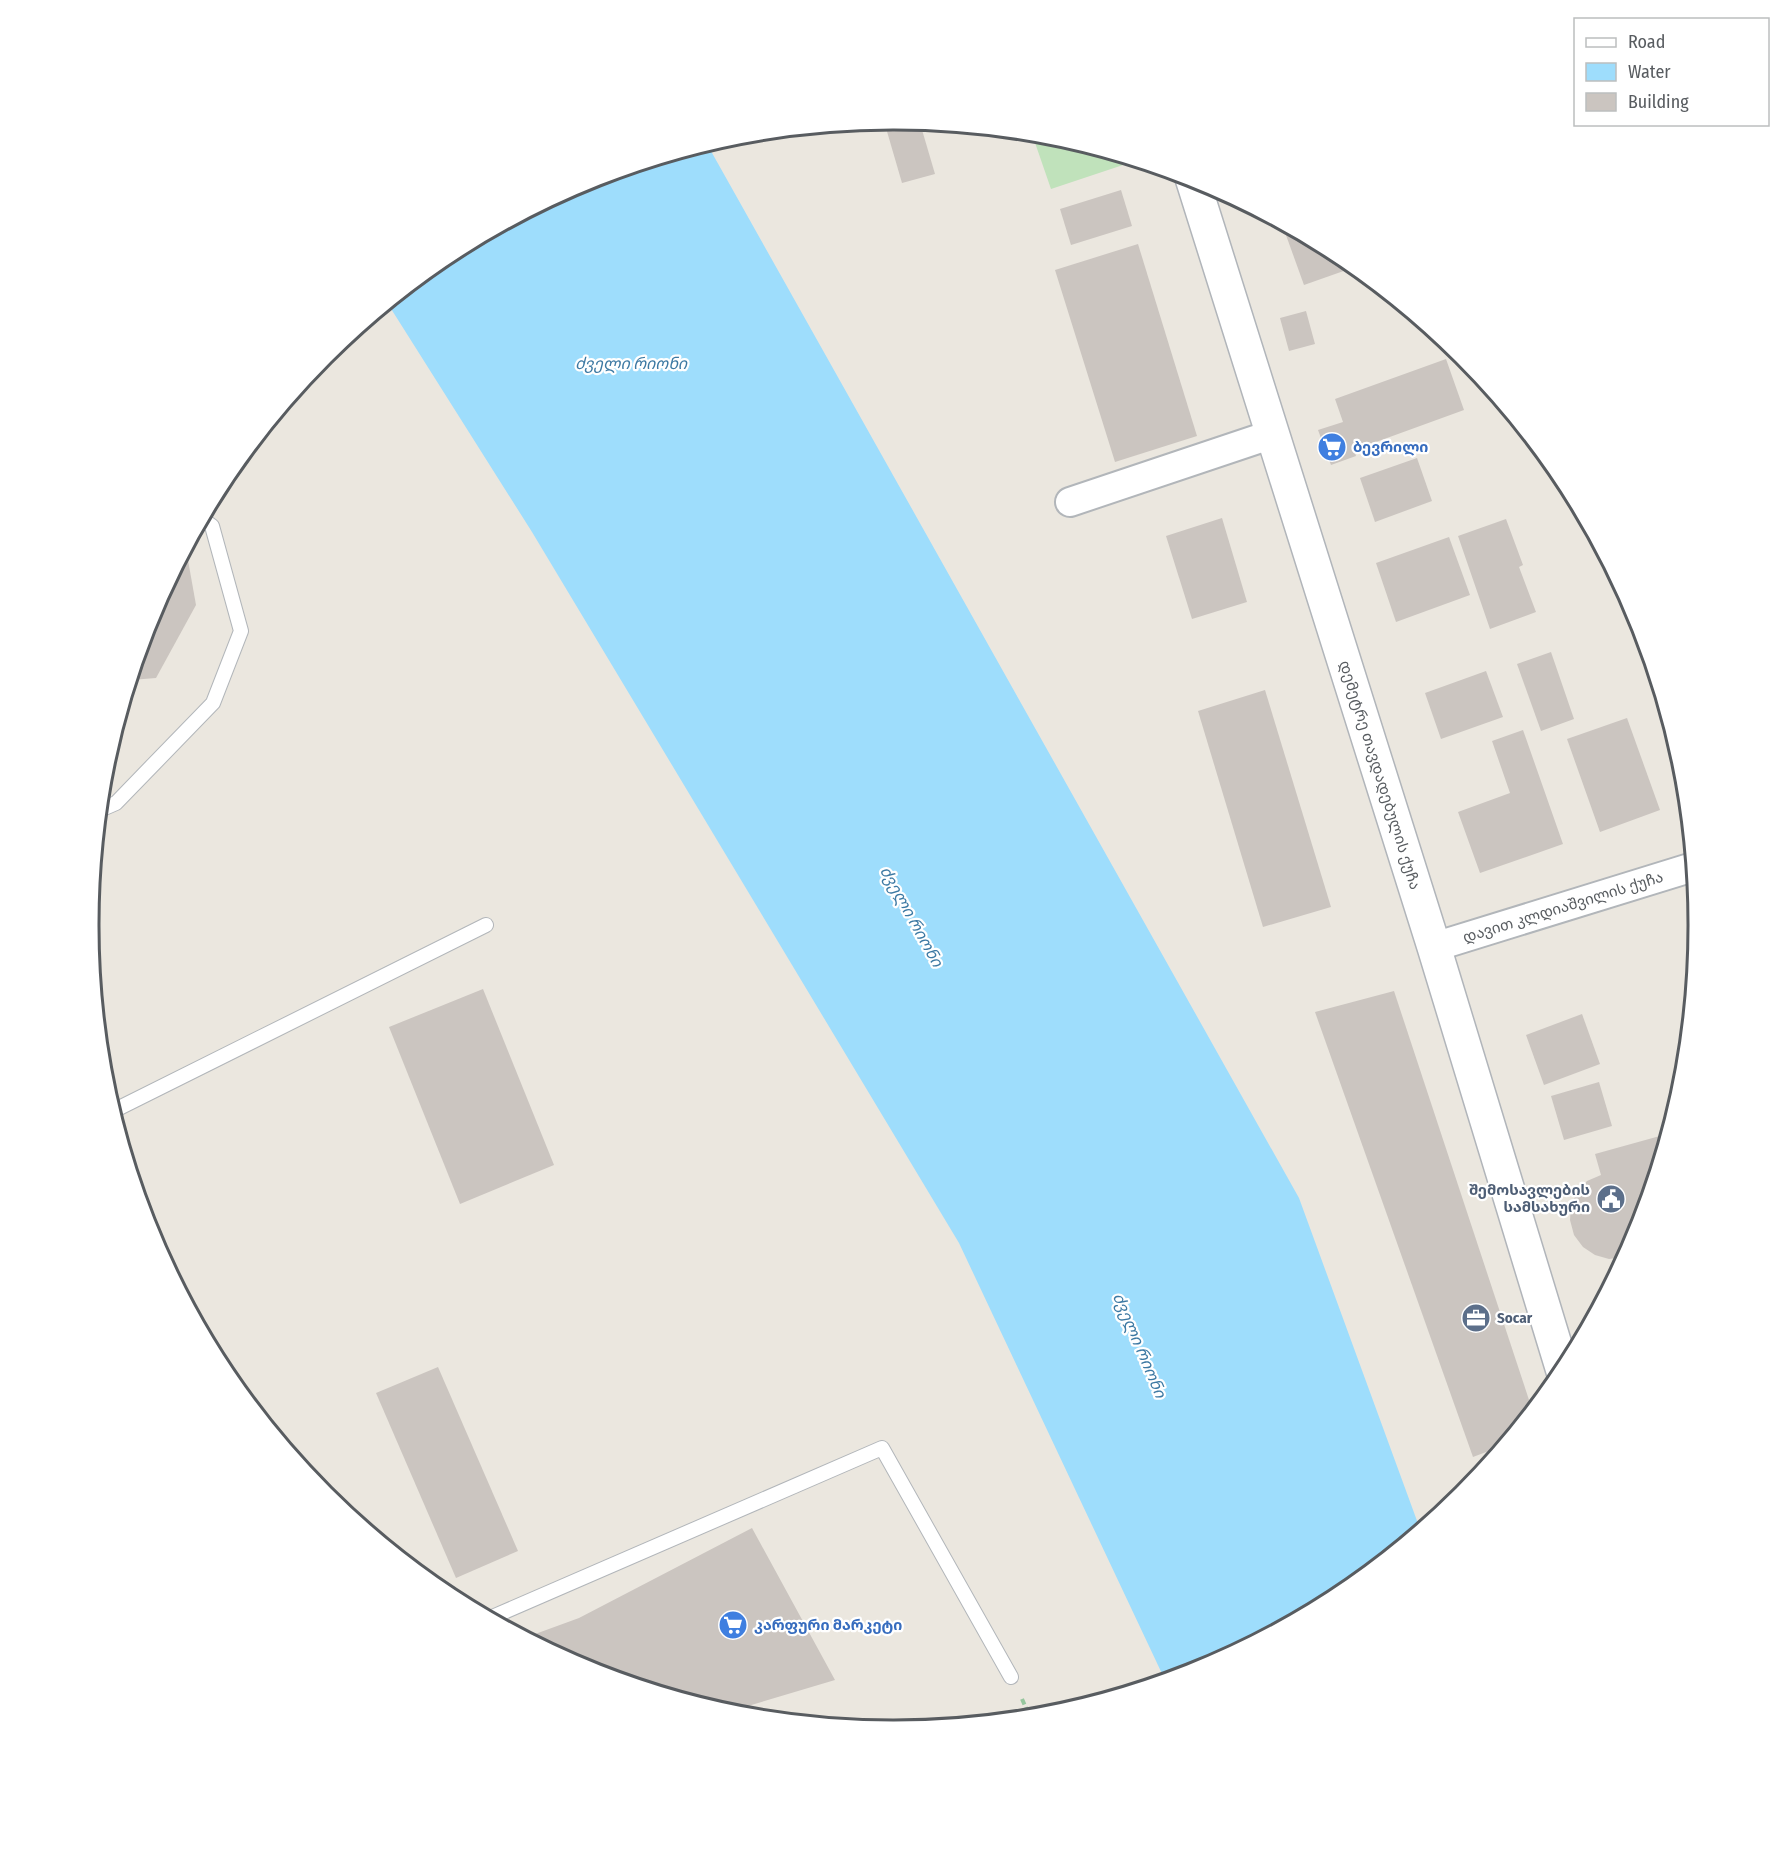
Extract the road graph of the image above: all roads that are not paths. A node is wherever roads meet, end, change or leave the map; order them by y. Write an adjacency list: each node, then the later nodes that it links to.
1 (1197, 191): 2 (street, დემეტრე თავდადებულის ქუჩა)
2 (1273, 434): 3 (street); 8 (street, დემეტრე თავდადებულის ქუჩა)
3 (1070, 502)
4 (208, 523): 5 (lane)
5 (108, 806)
6 (1686, 869): 8 (street, დავით კლდიაშვილის ქუჩა)
7 (486, 925): 9 (lane)
8 (1434, 947): 10 (street, დემეტრე თავდადებულის ქუჩა)
9 (121, 1108)
10 (1559, 1358)
11 (498, 1614): 12 (lane)
12 (1011, 1677)

